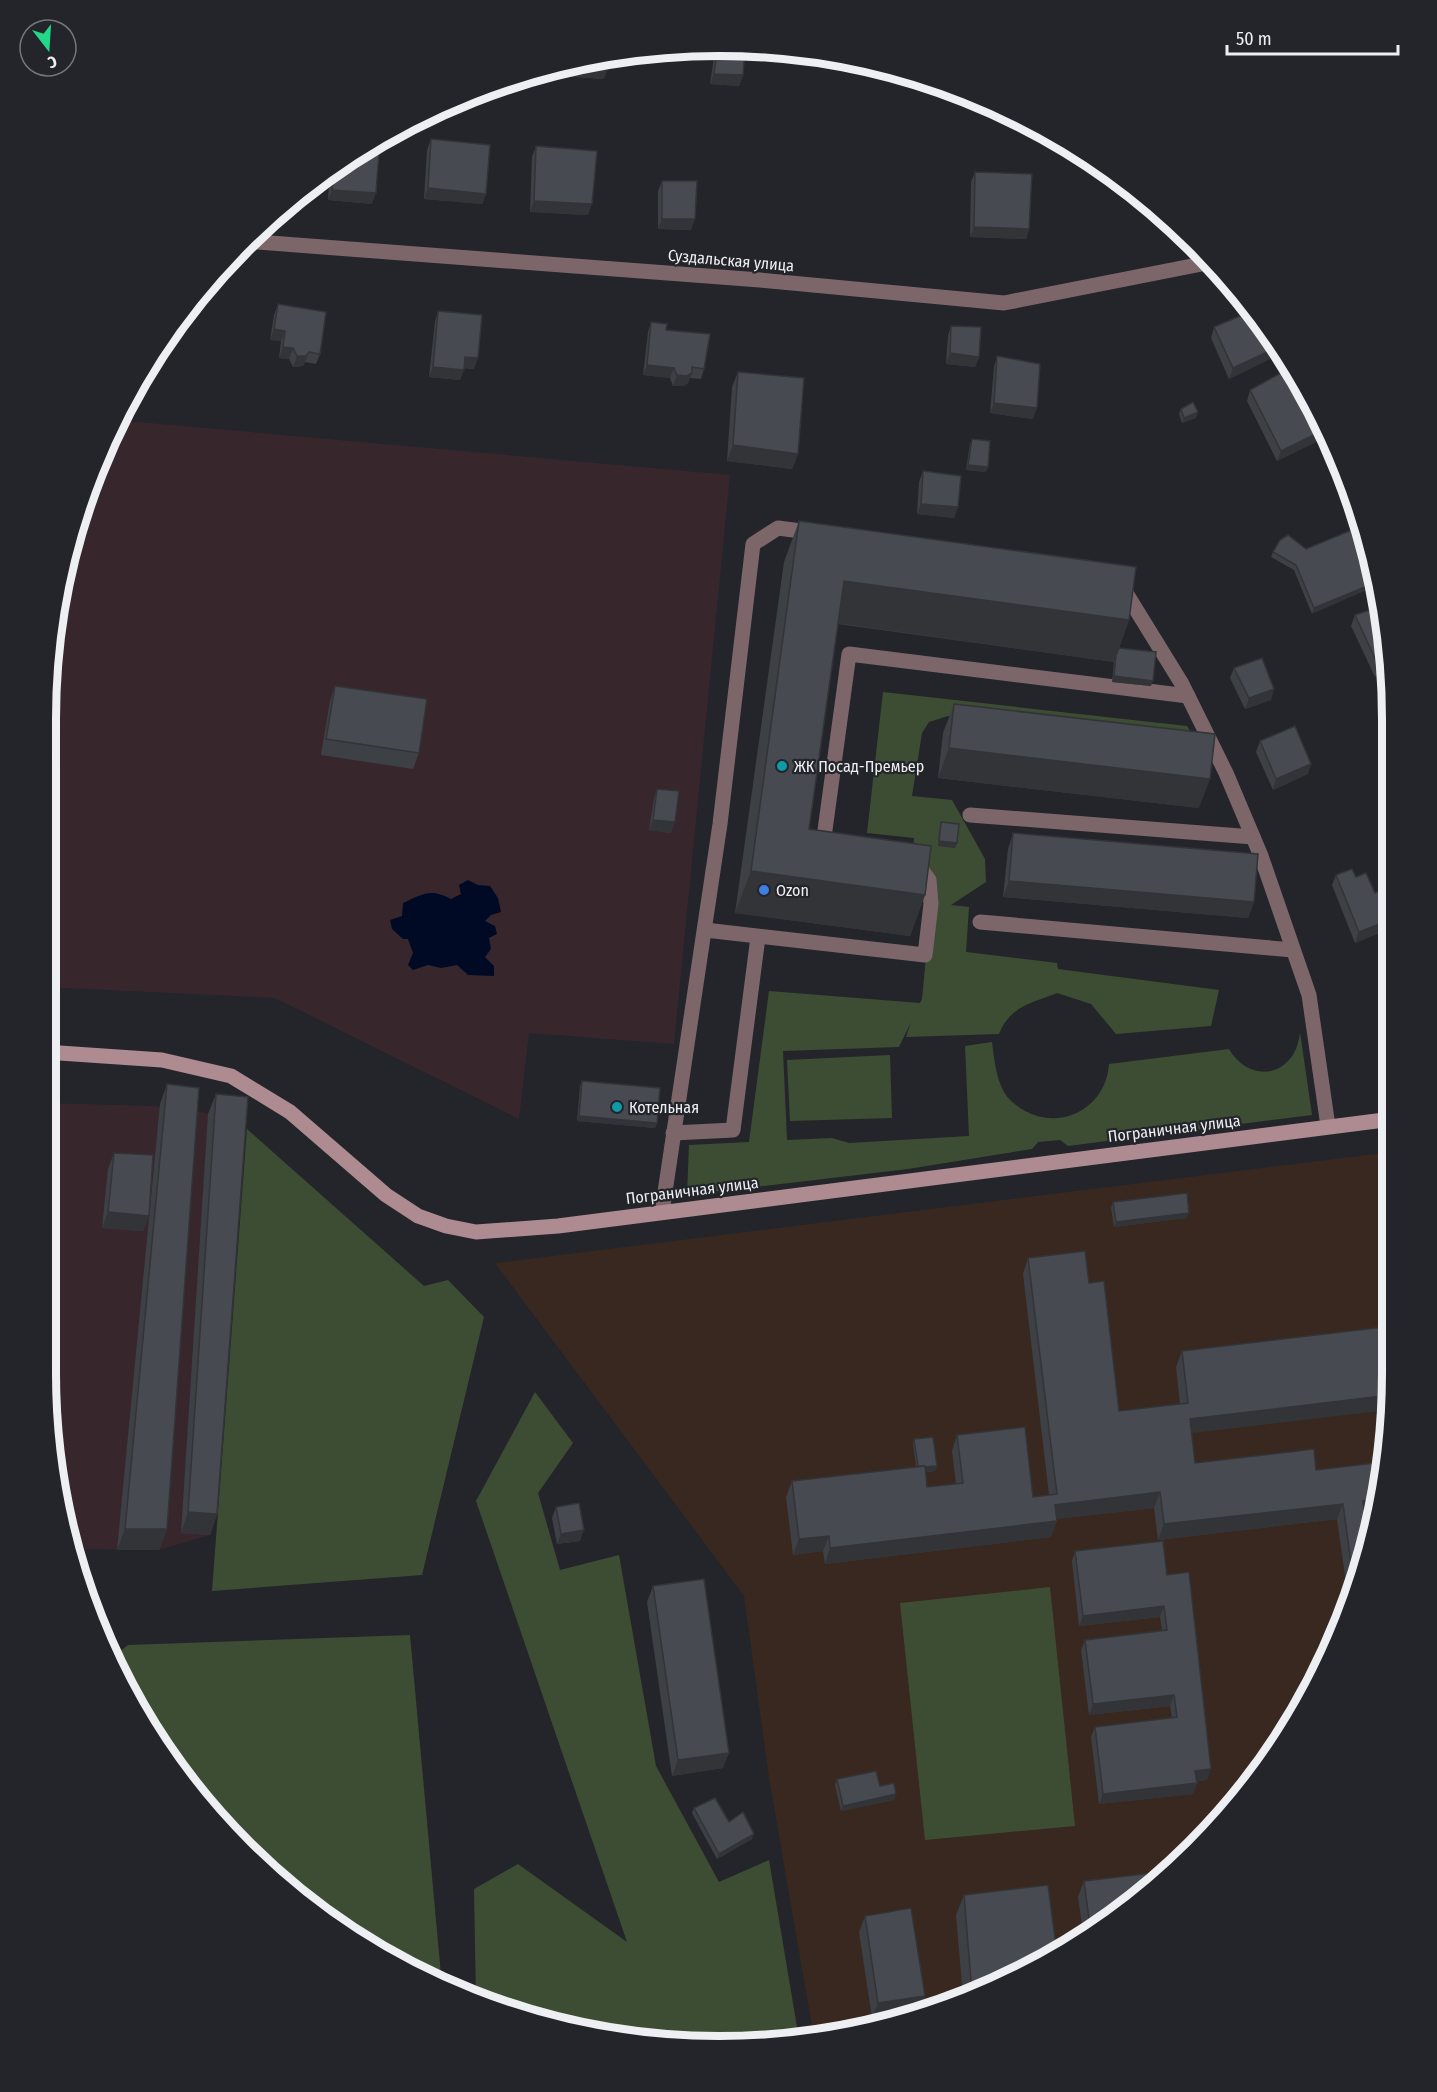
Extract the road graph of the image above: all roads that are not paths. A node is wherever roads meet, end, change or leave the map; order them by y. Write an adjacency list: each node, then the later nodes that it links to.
1 (257, 243): 2 (street, Суздальская улица)
2 (1201, 264)
3 (829, 534): 11 (street)
4 (1113, 573): 5 (street)
5 (1188, 696): 7 (street); 8 (street)
6 (970, 815): 7 (street)
7 (1253, 837): 13 (street)
8 (832, 854)
9 (894, 861): 12 (street)
10 (980, 922): 13 (street)
11 (705, 930): 12 (street); 17 (street)
12 (758, 937): 17 (street)
13 (1293, 950): 16 (street)
14 (56, 1053): 18 (street, Пограничная улица)
15 (1382, 1120): 16 (street, Пограничная улица)
16 (1328, 1126): 18 (street, Пограничная улица)
17 (673, 1133): 18 (street)
18 (662, 1212)

